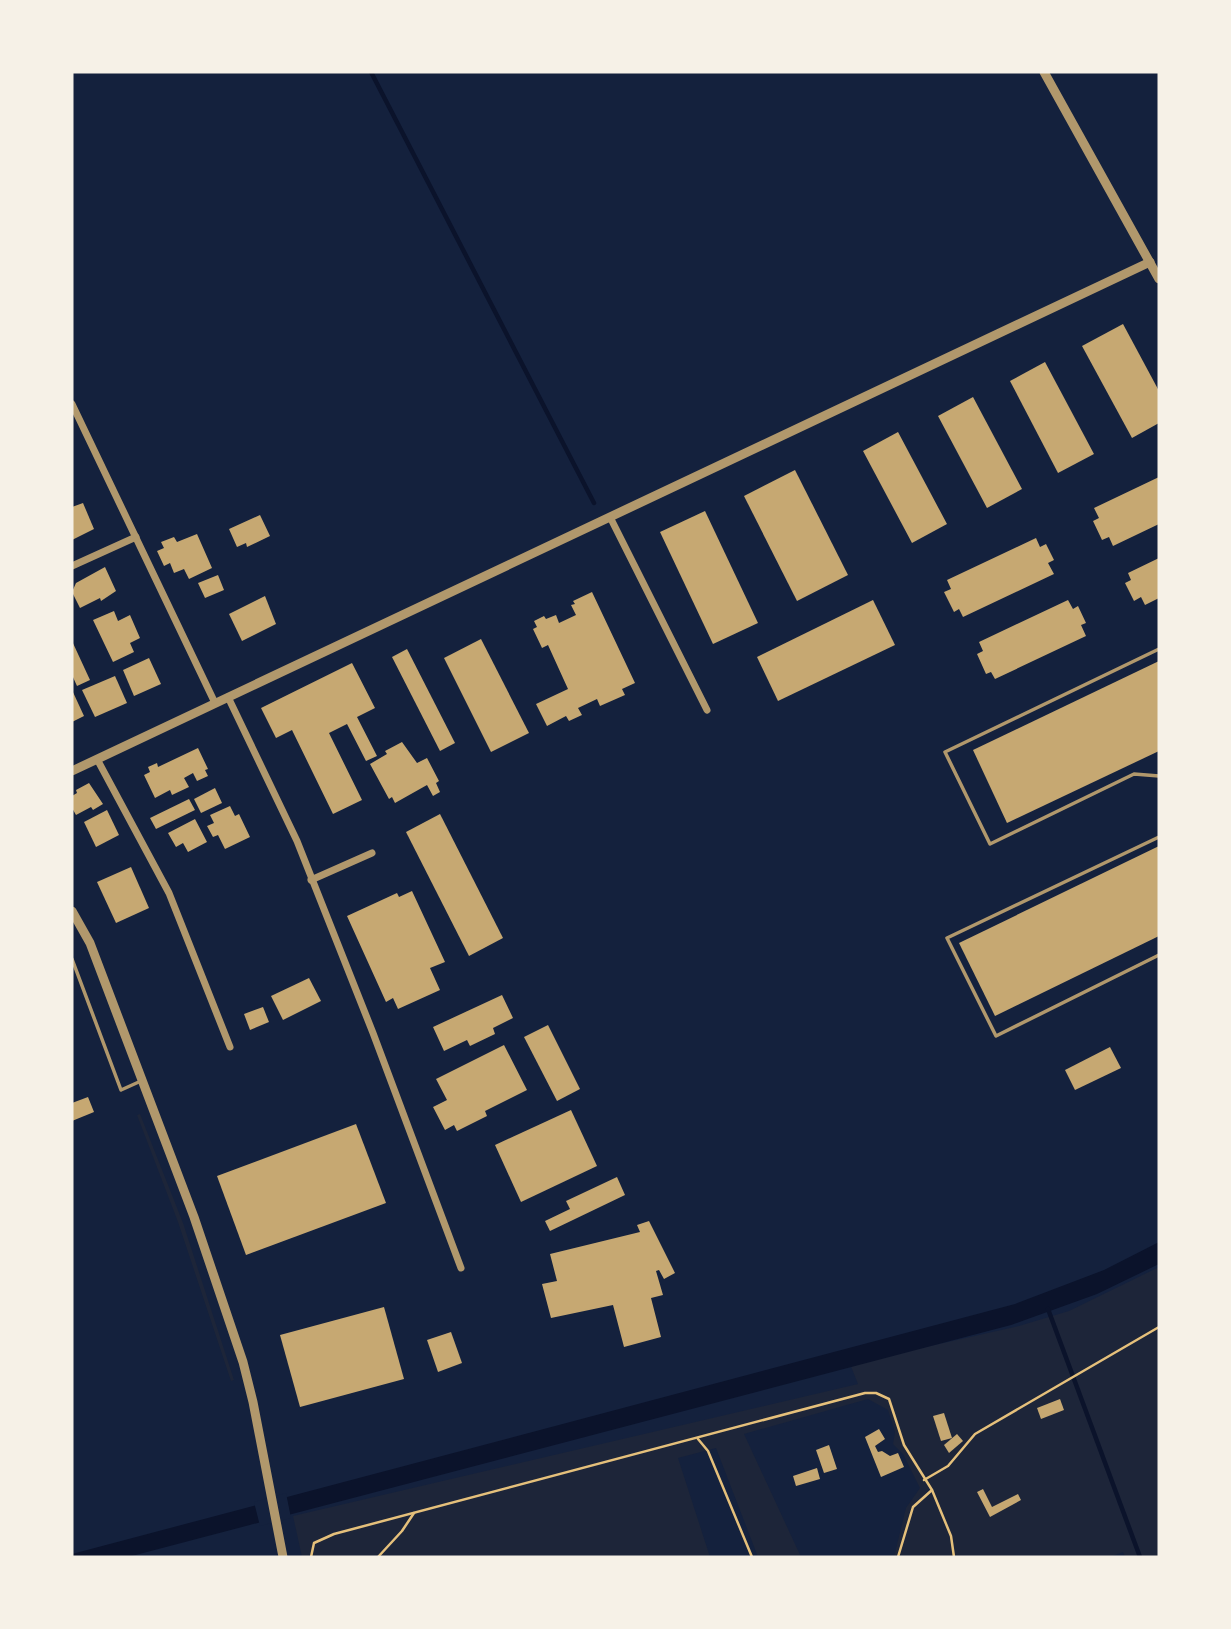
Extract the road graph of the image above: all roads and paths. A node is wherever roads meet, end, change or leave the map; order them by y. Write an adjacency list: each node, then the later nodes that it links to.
1 (1044, 72): 2 (street)
2 (1150, 262): 3 (street); 5 (street)
3 (1159, 279)
4 (72, 404): 6 (street)
5 (610, 517): 9 (street); 11 (street)
6 (136, 537): 7 (street); 10 (street)
7 (72, 566)
8 (1159, 649): 14 (lane)
9 (228, 697): 10 (street); 17 (street)
10 (215, 703): 12 (street)
11 (707, 710)
12 (97, 759): 13 (street); 21 (street)
13 (72, 771)
14 (1159, 776)
15 (1159, 837): 19 (lane)
16 (372, 853): 17 (street)
17 (311, 880): 23 (street)
18 (72, 911): 22 (street)
19 (1159, 955)
20 (72, 959): 22 (lane)
21 (230, 1048)
22 (141, 1081): 29 (street)
23 (461, 1268)
24 (1159, 1327): 26 (path)
25 (698, 1439): 26 (path); 28 (path); 32 (path)
26 (924, 1480): 27 (path)
27 (932, 1490): 33 (path); 34 (path)
28 (414, 1513): 30 (path); 31 (path)
29 (283, 1557)
30 (311, 1557)
31 (379, 1557)
32 (752, 1557)
33 (898, 1557)
34 (954, 1557)

